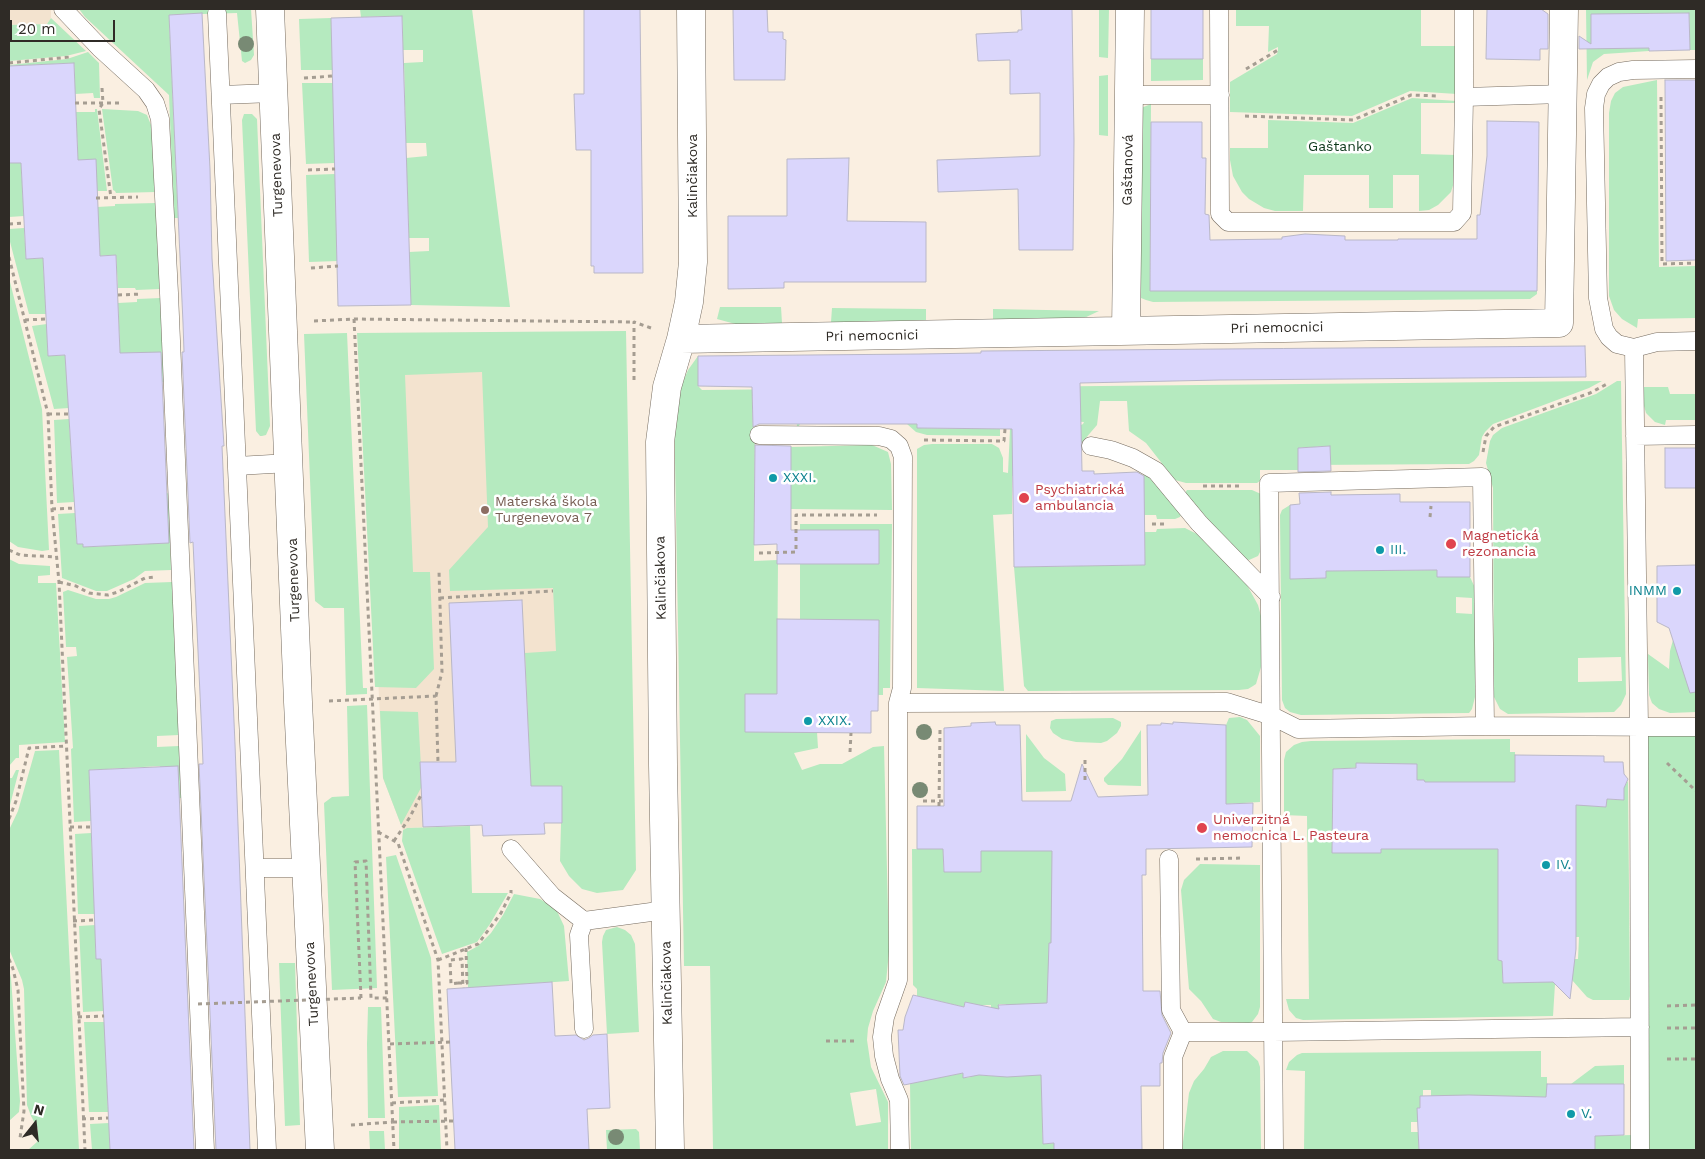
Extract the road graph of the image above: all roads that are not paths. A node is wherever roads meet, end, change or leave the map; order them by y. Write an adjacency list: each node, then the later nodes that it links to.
1 (63, 9): 42 (lane)
2 (270, 9): 10 (street, Turgenevova)
3 (691, 9): 17 (street, Kalinčiakova)
4 (1130, 9): 13 (street, Gaštanová)
5 (1219, 9): 14 (lane)
6 (1464, 9): 15 (lane)
7 (1564, 9): 11 (street, Pri nemocnici)
8 (217, 13): 12 (lane)
9 (1696, 69): 19 (lane)
10 (273, 93): 12 (lane); 24 (street, Turgenevova)
11 (1563, 94): 15 (lane); 16 (street, Pri nemocnici)
12 (221, 95): 25 (lane)
13 (1129, 95): 14 (lane); 16 (street, Gaštanová)
14 (1220, 95): 15 (lane)
15 (1464, 96)
16 (1126, 331): 17 (street, Pri nemocnici)
17 (681, 339): 36 (street, Kalinčiakova)
18 (1696, 341): 19 (lane)
19 (1634, 348): 22 (lane)
20 (759, 435): 27 (lane)
21 (1696, 435): 22 (lane)
22 (1634, 436): 30 (lane)
23 (1091, 446): 26 (lane)
24 (289, 463): 25 (lane); 35 (street, Turgenevova)
25 (237, 466): 34 (lane)
26 (1270, 598): 28 (lane); 29 (lane)
27 (898, 703): 28 (lane); 46 (lane)
28 (1272, 716): 29 (lane); 41 (lane)
29 (1485, 726): 30 (lane)
30 (1639, 727): 31 (lane); 38 (lane)
31 (1696, 727)
32 (511, 849): 37 (lane)
33 (1169, 859): 40 (lane)
34 (255, 868): 35 (lane); 43 (lane)
35 (306, 868): 44 (street, Turgenevova)
36 (666, 910): 37 (lane); 45 (street, Kalinčiakova)
37 (584, 921): 39 (lane)
38 (1640, 1027): 41 (lane); 49 (lane)
39 (584, 1029)
40 (1182, 1032): 41 (lane); 47 (lane)
41 (1273, 1032): 48 (lane)
42 (204, 1150)
43 (267, 1150)
44 (320, 1150)
45 (670, 1150)
46 (900, 1150)
47 (1173, 1150)
48 (1274, 1150)
49 (1640, 1150)

